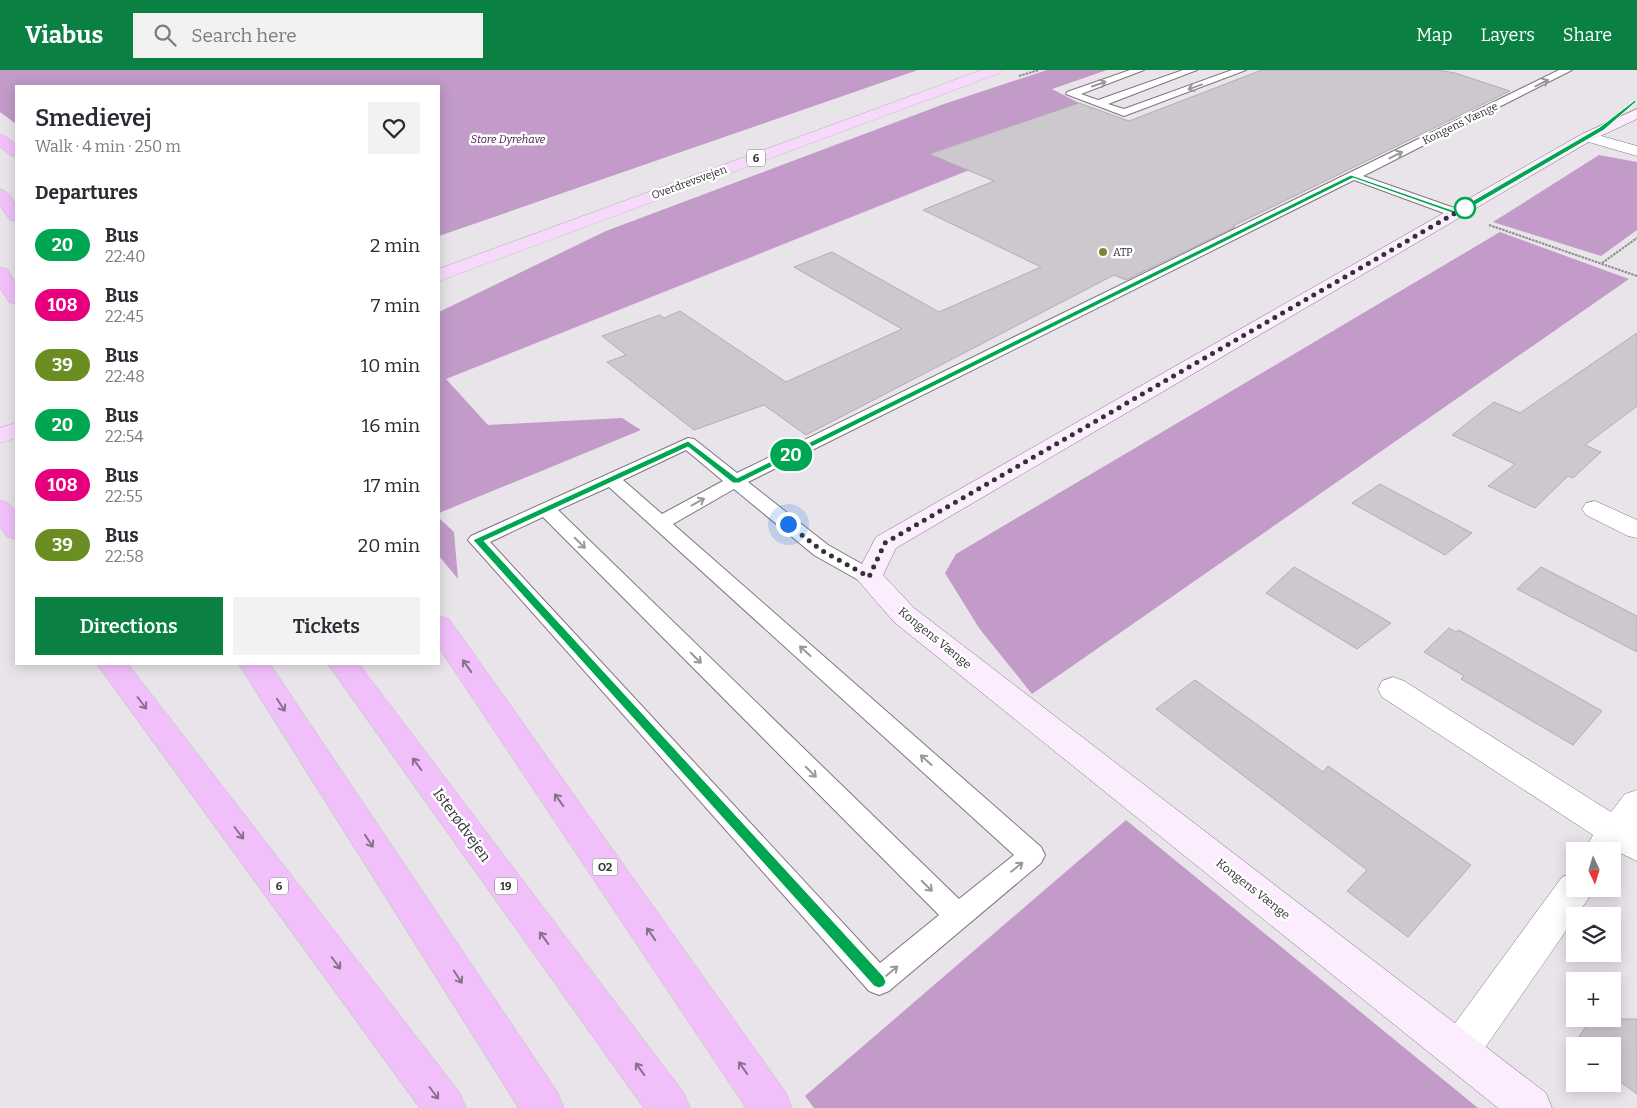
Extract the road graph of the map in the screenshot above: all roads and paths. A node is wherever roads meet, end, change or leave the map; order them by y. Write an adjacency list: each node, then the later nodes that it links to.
1 (995, 70): 21 (main road, Overdrevsvejen / 6)
2 (1139, 70): 7 (lane, one-way to 2)
3 (1192, 70): 7 (lane)
4 (1241, 70): 7 (lane, one-way to 7)
5 (1567, 70): 13 (lane, Kongens Vænge, one-way to 5)
6 (1637, 101): 9 (street)
7 (1098, 104)
8 (1637, 113): 9 (street)
9 (1594, 133): 12 (street); 15 (street)
10 (0, 139): 11 (highway)
11 (15, 151)
12 (1637, 151)
13 (1353, 176): 15 (lane); 25 (lane, Kongens Vænge)
14 (0, 194): 16 (highway)
15 (1456, 213): 32 (street)
16 (15, 215)
17 (1500, 229): 19 (path)
18 (1637, 238): 19 (path)
19 (1601, 264): 22 (path)
20 (0, 273): 23 (highway)
21 (440, 274)
22 (1637, 276)
23 (15, 296)
24 (611, 479): 25 (lane); 27 (lane); 29 (lane)
25 (736, 482): 29 (lane, Kongens Vænge, one-way to 25); 32 (lane)
26 (0, 508): 30 (highway)
27 (546, 509): 42 (lane, one-way to 42); 42 (lane, one-way to 42)
28 (1595, 509): 31 (street)
29 (661, 522): 42 (lane, one-way to 29)
30 (15, 530)
31 (1637, 530)
32 (869, 577): 43 (street, Kongens Vænge)
33 (440, 627): 47 (highway, O2, one-way to 33)
34 (113, 665): 44 (highway, 6, one-way to 44)
35 (255, 665): 45 (highway, one-way to 45)
36 (344, 665): 46 (highway, Isterødvejen / 19, one-way to 36)
37 (1393, 689): 39 (street)
38 (1637, 804): 40 (street)
39 (1617, 842)
40 (1618, 842)
41 (1568, 898): 43 (street)
42 (958, 916)
43 (1460, 1051): 48 (street, Kongens Vænge)
44 (445, 1108)
45 (543, 1108)
46 (669, 1108)
47 (771, 1108)
48 (1531, 1108)

